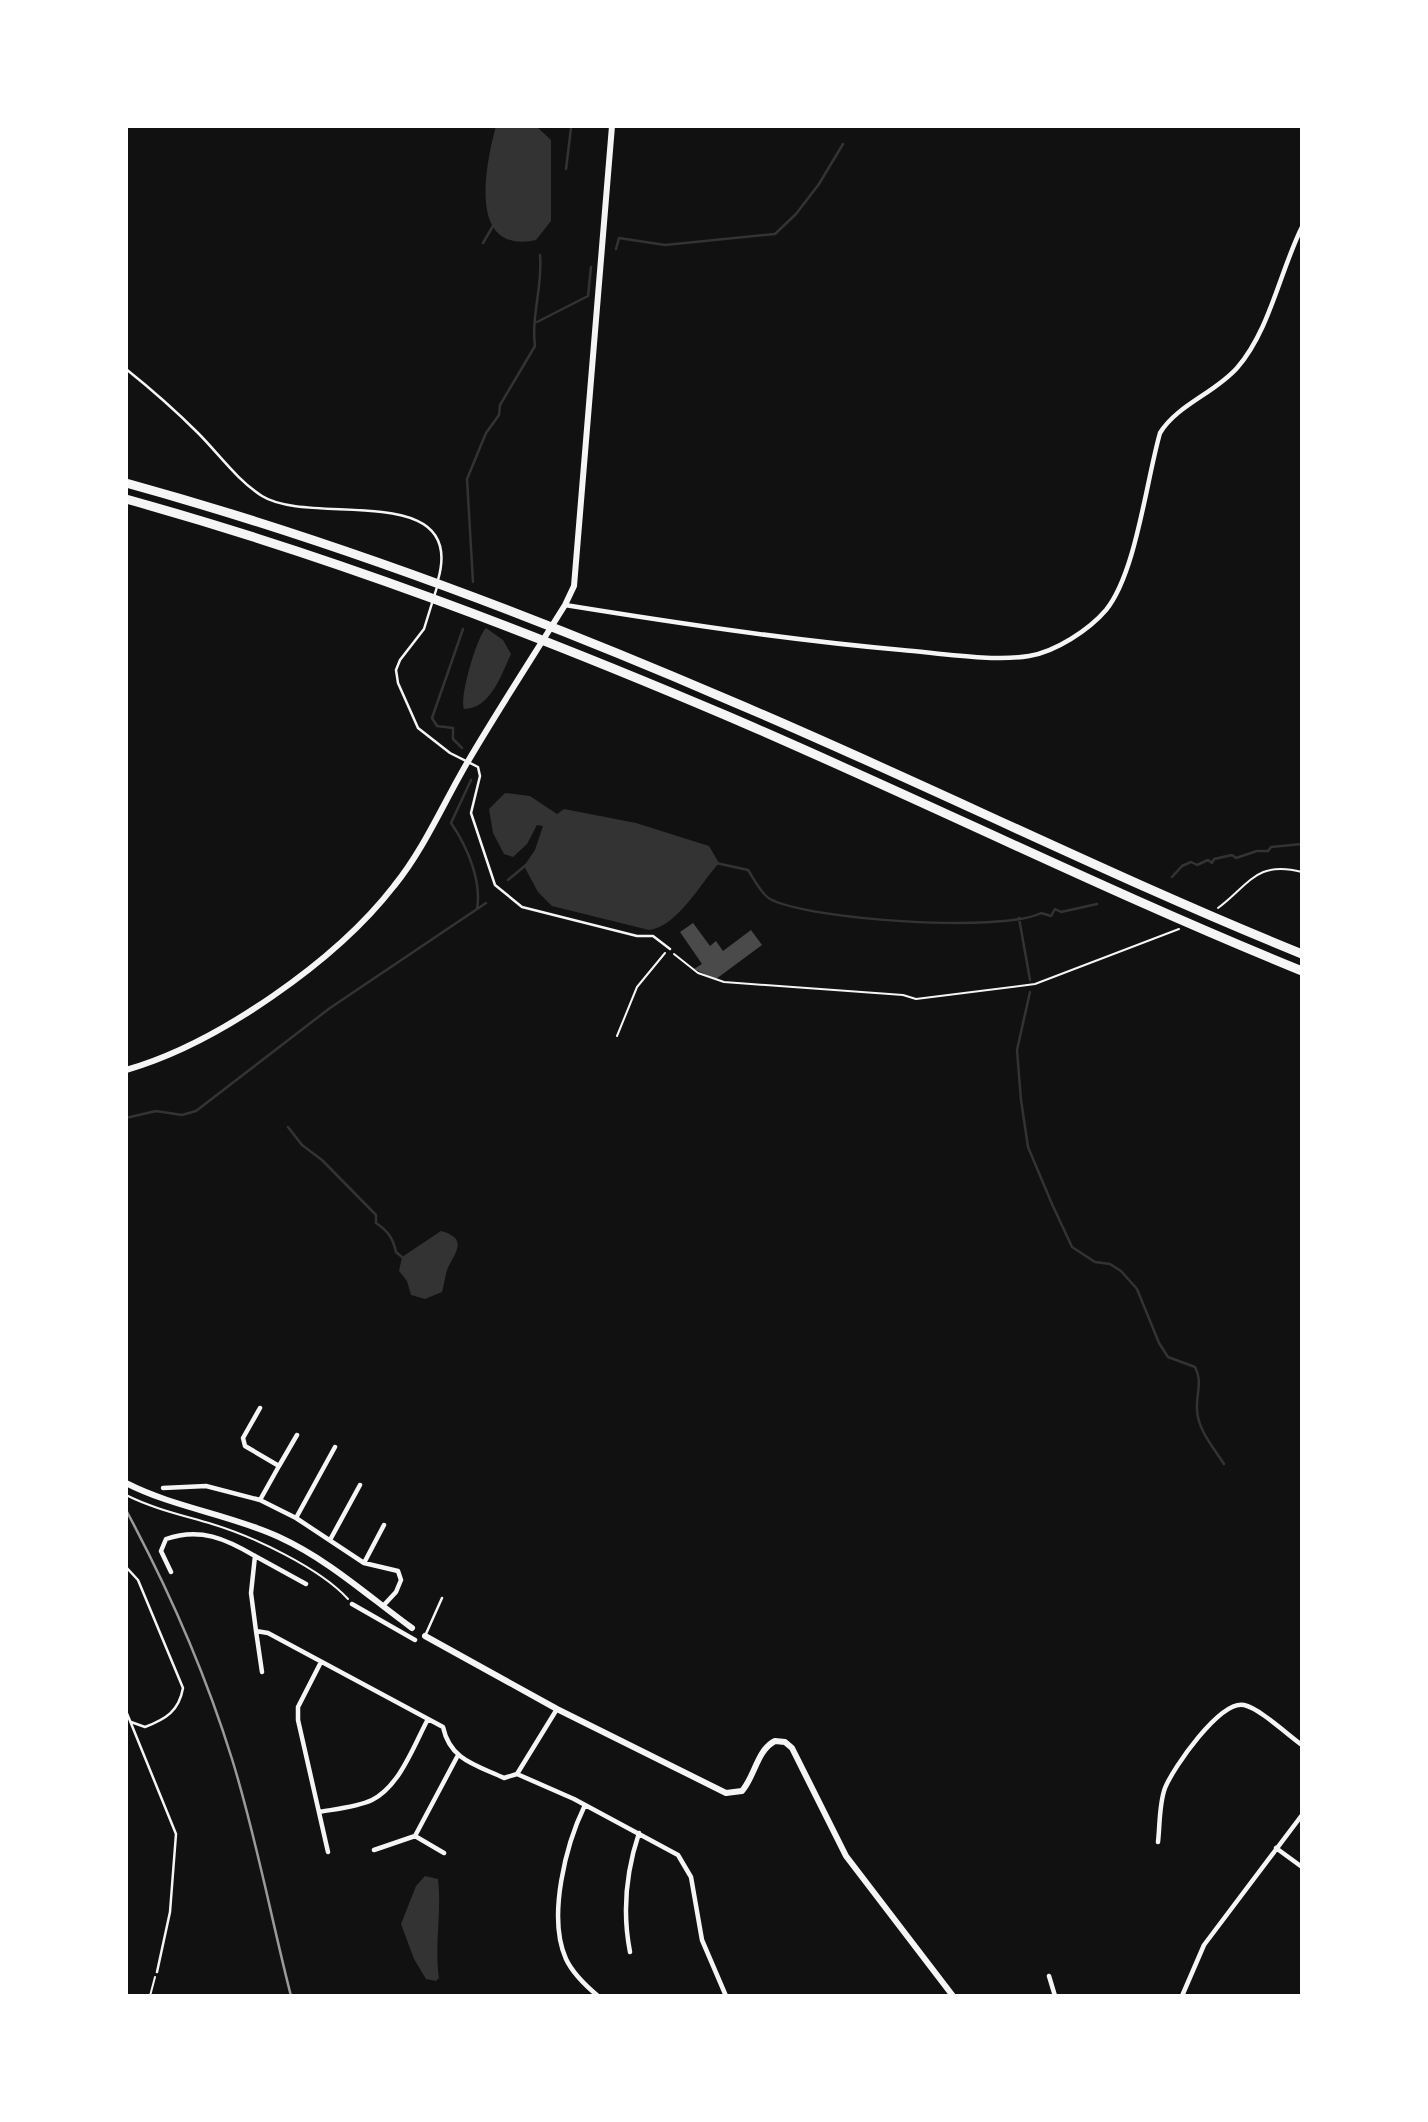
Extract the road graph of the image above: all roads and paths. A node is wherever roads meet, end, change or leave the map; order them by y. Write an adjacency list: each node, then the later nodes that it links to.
1 (611, 126): 6 (street)
2 (1302, 227): 6 (street)
3 (126, 369): 7 (lane)
4 (126, 483): 12 (highway)
5 (126, 499): 13 (highway)
6 (565, 606): 7 (street)
7 (467, 762): 11 (lane); 15 (street)
8 (1302, 872): 9 (path)
9 (1212, 912)
10 (1181, 928): 11 (path)
11 (670, 949): 14 (path)
12 (1302, 954)
13 (1302, 971)
14 (617, 1036)
15 (126, 1070)
16 (260, 1408): 19 (street)
17 (297, 1435): 19 (street)
18 (335, 1447): 24 (street)
19 (279, 1466): 23 (street)
20 (126, 1483): 34 (street)
21 (360, 1485): 26 (street)
22 (163, 1488): 23 (street)
23 (260, 1500): 24 (street)
24 (296, 1518): 26 (street)
25 (384, 1525): 28 (street)
26 (330, 1540): 28 (street)
27 (255, 1556): 30 (street); 31 (street); 36 (street)
28 (364, 1563): 34 (street)
29 (126, 1567): 45 (lane)
30 (171, 1572)
31 (306, 1584)
32 (442, 1598): 38 (lane)
33 (352, 1604): 37 (street)
34 (382, 1606): 35 (street)
35 (412, 1628): 37 (street)
36 (256, 1631): 40 (street); 41 (street)
37 (403, 1634): 39 (street)
38 (425, 1636): 42 (street)
39 (415, 1640)
40 (321, 1662): 44 (street); 50 (street)
41 (262, 1672)
42 (557, 1709): 48 (street); 66 (street)
43 (126, 1711): 45 (lane)
44 (428, 1720): 47 (street); 50 (street)
45 (131, 1722): 61 (lane)
46 (1302, 1745): 54 (street)
47 (457, 1756): 48 (street); 53 (street)
48 (517, 1774): 49 (street)
49 (585, 1805): 52 (street); 64 (street)
50 (319, 1812): 57 (street)
51 (1302, 1815): 55 (street)
52 (639, 1833): 60 (street); 65 (street)
53 (415, 1836): 56 (street); 58 (street)
54 (1158, 1842)
55 (1276, 1848): 59 (street); 68 (street)
56 (374, 1850)
57 (328, 1852)
58 (444, 1853)
59 (1302, 1867)
60 (630, 1952)
61 (157, 1972): 63 (path)
62 (1048, 1976): 67 (street)
63 (150, 1996)
64 (598, 1996)
65 (726, 1996)
66 (953, 1996)
67 (1055, 1996)
68 (1182, 1996)

